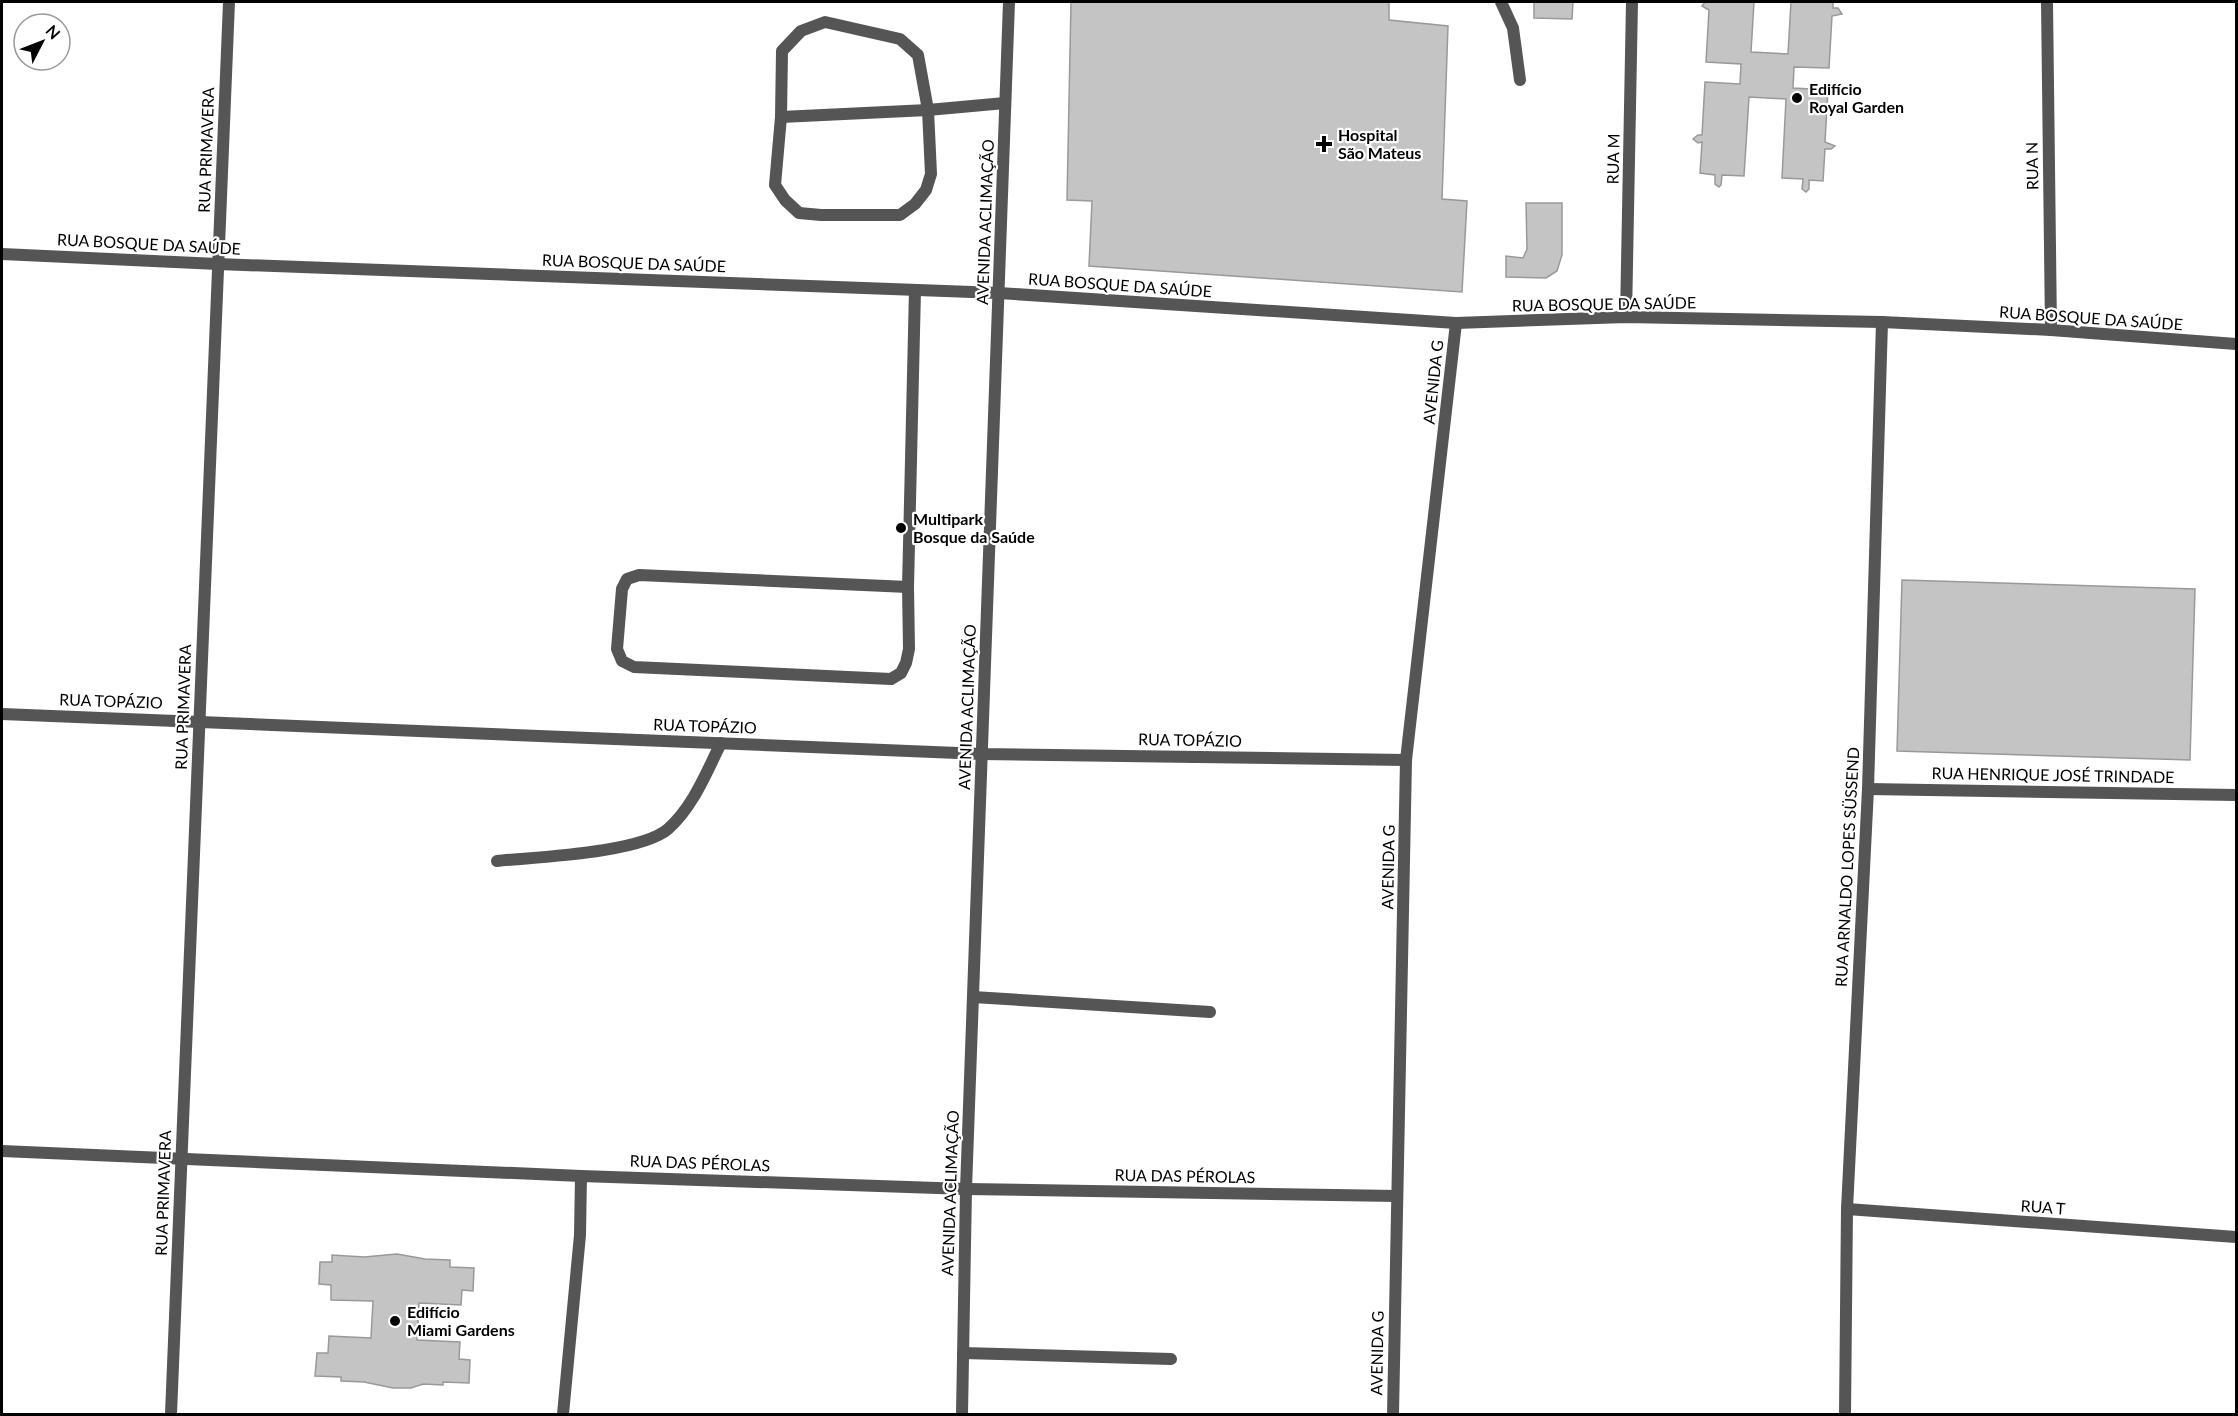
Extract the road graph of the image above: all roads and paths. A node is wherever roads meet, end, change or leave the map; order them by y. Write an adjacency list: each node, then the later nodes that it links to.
1 (229, 2): 11 (street, RUA PRIMAVERA)
2 (1009, 2): 7 (street, AVENIDA ACLIMAÇÃO)
3 (1501, 2): 6 (street)
4 (1632, 2): 14 (street, RUA M)
5 (2047, 2): 17 (street, RUA N)
6 (1520, 80)
7 (1005, 103): 8 (street); 13 (street, AVENIDA ACLIMAÇÃO)
8 (927, 110): 9 (street); 9 (street); 9 (street)
9 (781, 117)
10 (2, 254): 11 (street, RUA BOSQUE DA SAÚDE)
11 (218, 264): 12 (street, RUA BOSQUE DA SAÚDE); 21 (street, RUA PRIMAVERA)
12 (915, 290): 13 (street, RUA BOSQUE DA SAÚDE); 19 (street)
13 (999, 293): 16 (street, RUA BOSQUE DA SAÚDE); 23 (street, AVENIDA ACLIMAÇÃO)
14 (1626, 317): 15 (street, RUA BOSQUE DA SAÚDE); 16 (street, RUA BOSQUE DA SAÚDE)
15 (1882, 322): 17 (street, RUA BOSQUE DA SAÚDE); 25 (street, RUA ARNALDO LOPES SÜSSEND)
16 (1456, 323): 24 (street, AVENIDA G)
17 (2051, 330): 18 (street, RUA BOSQUE DA SAÚDE)
18 (2236, 345)
19 (908, 587): 19 (street)
20 (2, 714): 21 (street, RUA TOPÁZIO)
21 (199, 721): 22 (street, RUA TOPÁZIO); 31 (street, RUA PRIMAVERA)
22 (721, 744): 23 (street, RUA TOPÁZIO); 27 (street)
23 (982, 754): 24 (street, RUA TOPÁZIO); 28 (street, AVENIDA ACLIMAÇÃO)
24 (1406, 760): 34 (street, AVENIDA G)
25 (1868, 789): 26 (street, RUA HENRIQUE JOSÉ TRINDADE); 35 (street, RUA ARNALDO LOPES SÜSSEND)
26 (2236, 795)
27 (497, 861)
28 (973, 997): 29 (street); 33 (street, AVENIDA ACLIMAÇÃO)
29 (1210, 1012)
30 (2, 1151): 31 (street, RUA DAS PÉROLAS)
31 (181, 1157): 32 (street, RUA DAS PÉROLAS); 39 (street, RUA PRIMAVERA)
32 (581, 1176): 33 (street, RUA DAS PÉROLAS); 40 (street)
33 (966, 1189): 34 (street, RUA DAS PÉROLAS); 37 (street, AVENIDA ACLIMAÇÃO)
34 (1397, 1196): 42 (street, AVENIDA G)
35 (1847, 1209): 36 (street, RUA T); 43 (street, RUA ARNALDO LOPES SÜSSEND)
36 (2236, 1237)
37 (963, 1353): 38 (street); 41 (street, AVENIDA ACLIMAÇÃO)
38 (1171, 1359)
39 (171, 1414)
40 (563, 1414)
41 (962, 1414)
42 (1393, 1414)
43 (1845, 1414)

